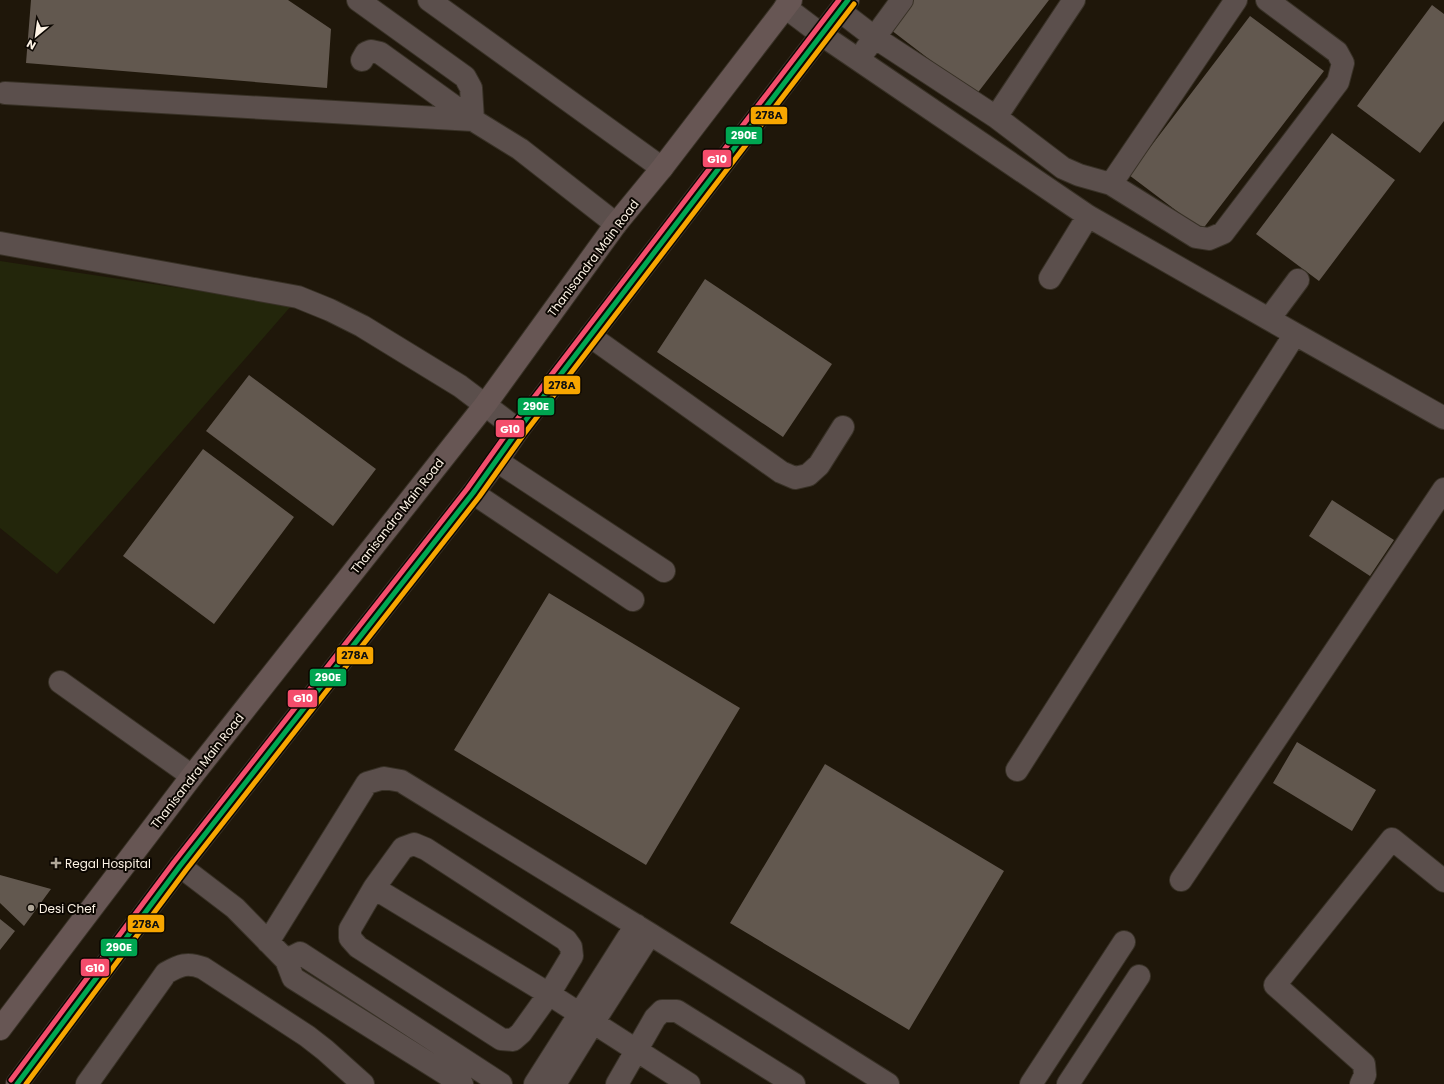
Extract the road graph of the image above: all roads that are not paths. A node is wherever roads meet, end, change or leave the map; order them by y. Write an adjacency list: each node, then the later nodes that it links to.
1 (358, 0): 15 (street)
2 (429, 0): 16 (street)
3 (902, 0): 10 (street)
4 (1074, 0): 14 (street)
5 (1236, 0): 17 (street)
6 (1267, 0): 17 (street)
7 (788, 4): 9 (street); 16 (main road, Thanisandra Main Road)
8 (844, 6): 9 (main road); 10 (street)
9 (822, 35): 11 (street); 25 (main road)
10 (874, 37): 11 (street); 14 (street)
11 (859, 59): 18 (street)
12 (362, 60): 15 (street)
13 (5, 93): 15 (street)
14 (996, 117): 17 (street)
15 (473, 120): 19 (street)
16 (662, 168): 19 (main road, Thanisandra Main Road)
17 (1111, 184)
18 (1088, 216): 21 (street); 23 (street)
19 (616, 224): 26 (main road, Thanisandra Main Road)
20 (0, 243): 26 (street)
21 (1050, 278)
22 (1298, 280): 23 (street)
23 (1269, 319): 24 (street)
24 (1295, 334): 27 (street); 36 (street)
25 (590, 336): 28 (street); 29 (main road)
26 (484, 405): 29 (street); 37 (main road, Thanisandra Main Road)
27 (1444, 418)
28 (844, 427)
29 (518, 430): 30 (main road)
30 (497, 461): 32 (main road); 33 (street)
31 (1444, 489): 39 (street)
32 (473, 493): 34 (street); 38 (main road)
33 (664, 571)
34 (633, 600)
35 (60, 682): 37 (street)
36 (1017, 770)
37 (192, 776): 49 (main road, Thanisandra Main Road)
38 (180, 866): 43 (street); 51 (main road)
39 (1181, 880)
40 (1444, 881): 64 (street)
41 (374, 888): 47 (street); 47 (street); 47 (street)
42 (643, 930): 43 (street); 48 (street); 61 (street)
43 (268, 942): 45 (street)
44 (1124, 942): 62 (street)
45 (286, 960): 54 (street); 55 (street)
46 (1140, 976): 63 (street)
47 (549, 994): 48 (street)
48 (586, 1018): 50 (street); 56 (street); 57 (street)
49 (0, 1029)
50 (637, 1051): 58 (street); 59 (street); 60 (street)
51 (17, 1084)
52 (87, 1084): 53 (street)
53 (363, 1084)
54 (462, 1084)
55 (501, 1084)
56 (535, 1084)
57 (555, 1084)
58 (616, 1084)
59 (689, 1084)
60 (794, 1084)
61 (888, 1084)
62 (1031, 1084)
63 (1068, 1084)
64 (1361, 1084)

